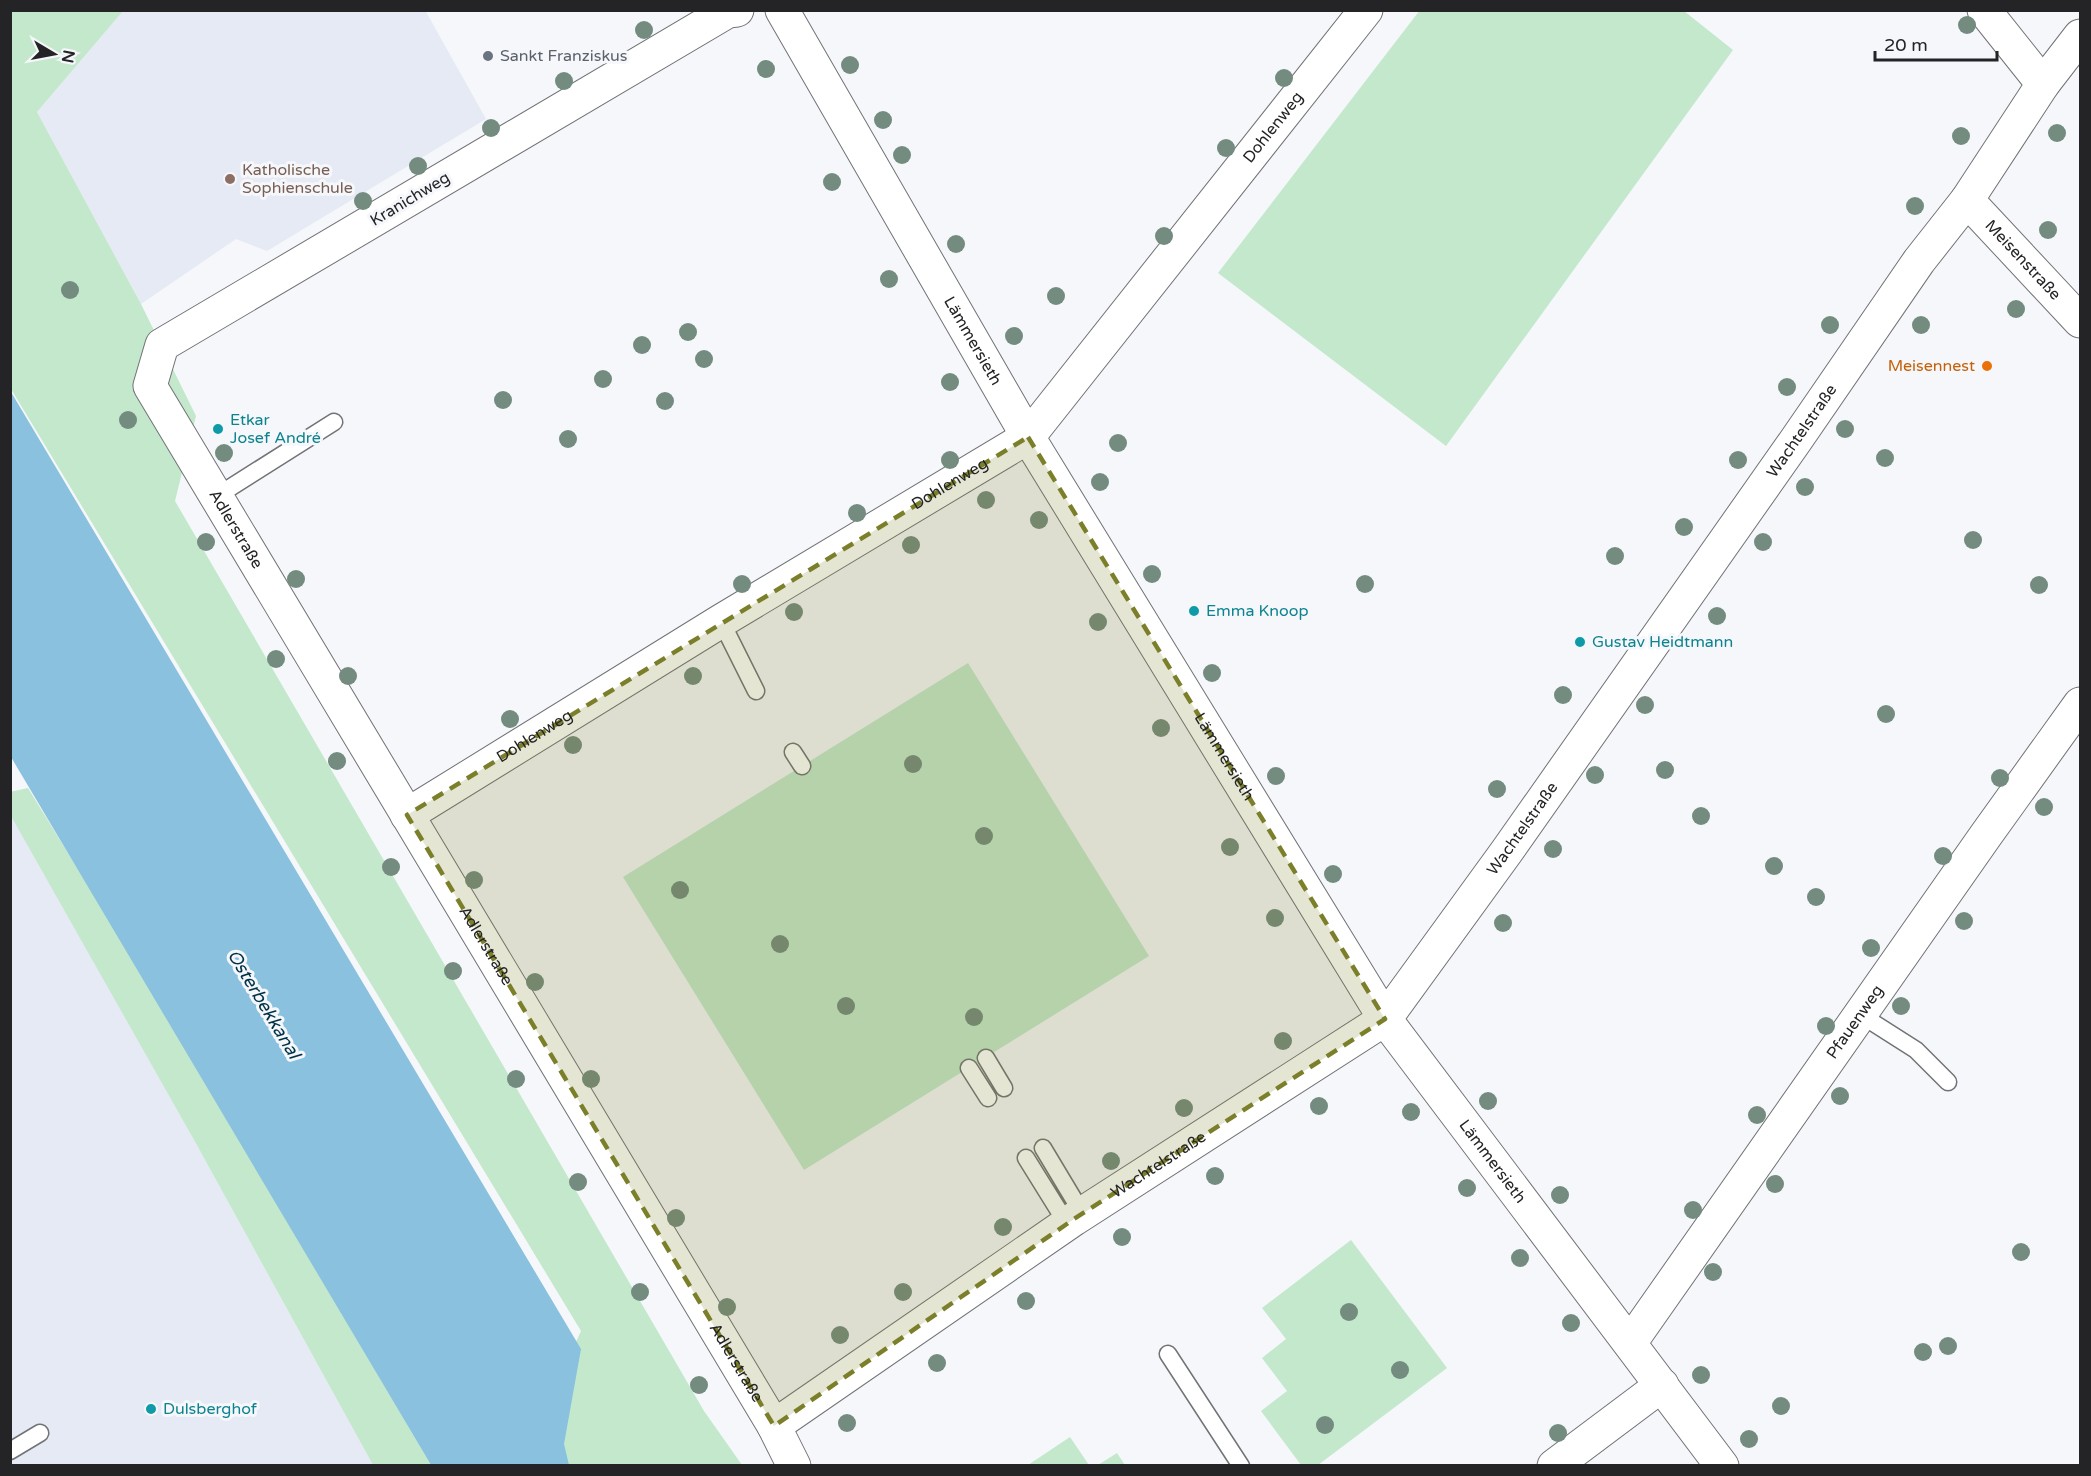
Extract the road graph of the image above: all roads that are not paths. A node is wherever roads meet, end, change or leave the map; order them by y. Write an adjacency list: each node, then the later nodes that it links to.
1 (737, 10): 10 (street, Kranichweg)
2 (783, 10): 11 (street, Lämmersieth)
3 (1366, 10): 11 (street, Dohlenweg)
4 (1984, 10): 6 (street)
5 (2080, 36): 6 (street, Wachtelstraße)
6 (2043, 84): 7 (street, Wachtelstraße)
7 (1966, 200): 8 (street, Meisenstraße); 18 (street, Wachtelstraße)
8 (2080, 321)
9 (334, 422): 12 (lane)
10 (175, 426): 12 (street, Adlerstraße)
11 (1028, 437): 13 (street, Dohlenweg); 18 (street, Lämmersieth)
12 (217, 496): 16 (street, Adlerstraße)
13 (721, 621): 14 (lane); 16 (street, Dohlenweg)
14 (756, 691)
15 (2080, 704): 17 (street, Pfauenweg)
16 (407, 815): 30 (street, Adlerstraße)
17 (1861, 1015): 21 (lane); 27 (street, Pfauenweg)
18 (1385, 1019): 26 (street, Wachtelstraße); 27 (street, Lämmersieth)
19 (986, 1058): 22 (lane)
20 (969, 1068): 23 (lane)
21 (1948, 1083)
22 (1004, 1088)
23 (988, 1098)
24 (1043, 1148): 26 (lane)
25 (1026, 1158): 26 (lane)
26 (1074, 1219): 30 (street, Wachtelstraße)
27 (1630, 1343): 29 (street, Lämmersieth)
28 (1168, 1354): 34 (lane)
29 (1662, 1385): 35 (street); 36 (street, Lämmersieth)
30 (774, 1426): 33 (street, Adlerstraße)
31 (40, 1433): 32 (lane)
32 (10, 1451)
33 (794, 1466)
34 (1241, 1466)
35 (1554, 1466)
36 (1722, 1466)

